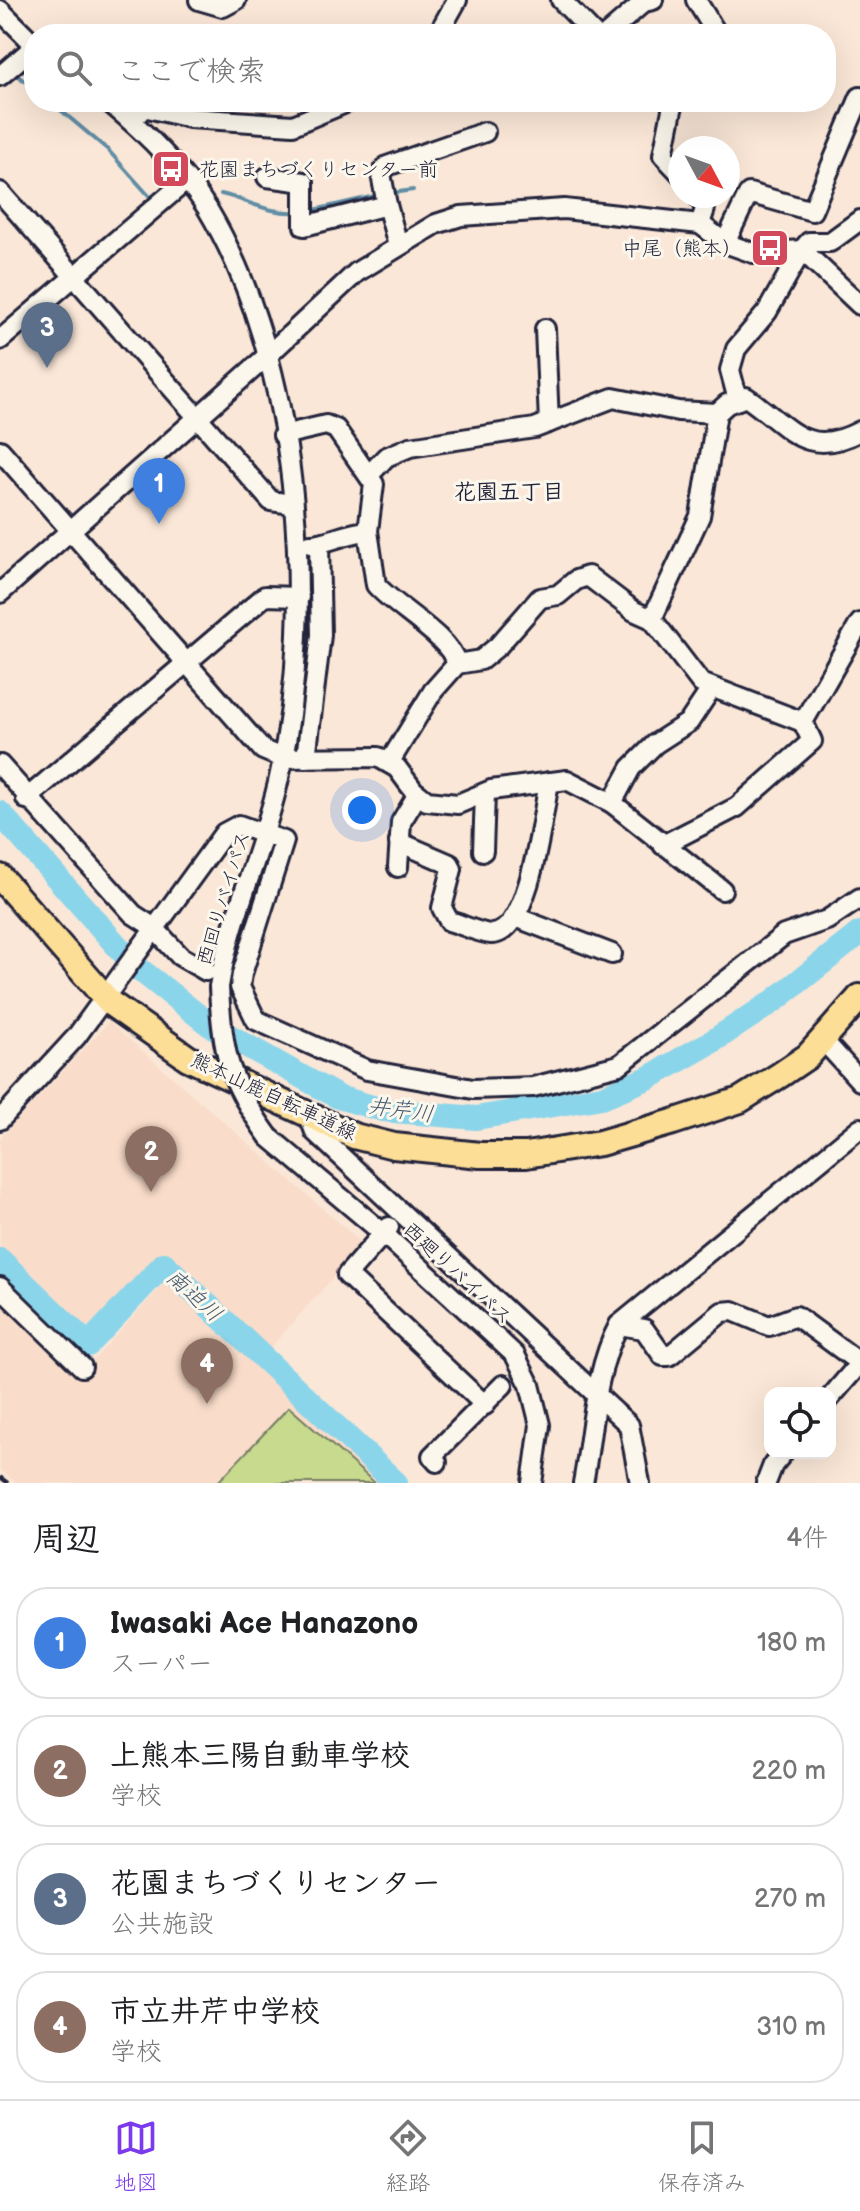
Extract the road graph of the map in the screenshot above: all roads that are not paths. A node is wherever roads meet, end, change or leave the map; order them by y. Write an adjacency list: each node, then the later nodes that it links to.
1 (199, 0): 2 (street)
2 (236, 0)
3 (457, 0): 8 (street)
4 (561, 0): 9 (street)
5 (653, 0): 10 (street)
6 (696, 0): 11 (street)
7 (0, 10): 12 (street)
8 (444, 24)
9 (584, 24)
10 (619, 24)
11 (711, 24)
12 (24, 35)
13 (24, 54): 14 (street)
14 (0, 76)
15 (860, 97): 31 (street)
16 (121, 112): 21 (street, 西回りバイパス)
17 (140, 112): 21 (street)
18 (165, 112): 19 (street)
19 (324, 112)
20 (669, 112): 23 (street)
21 (132, 121): 25 (street, 西回りバイパス)
22 (485, 132): 27 (street)
23 (668, 160)
24 (267, 177): 27 (street)
25 (187, 180): 34 (street); 38 (street, 西回りバイパス)
26 (0, 192): 34 (street)
27 (386, 199): 32 (street)
28 (705, 208): 30 (street)
29 (860, 220): 33 (street)
30 (700, 224): 31 (street); 32 (street)
31 (725, 243): 33 (street)
32 (398, 245): 38 (street)
33 (802, 250): 35 (street); 39 (street)
34 (74, 277): 37 (street); 41 (street)
35 (860, 305)
36 (545, 329): 42 (street)
37 (0, 340)
38 (266, 357): 41 (street); 44 (street, 西回りバイパス)
39 (738, 400): 40 (street); 43 (street)
40 (717, 413): 42 (street); 54 (street)
41 (198, 418): 47 (street); 48 (street)
42 (549, 423): 46 (street)
43 (860, 431)
44 (283, 435): 46 (street); 47 (street, 西回りバイパス)
45 (0, 450): 48 (street)
46 (370, 474): 49 (street)
47 (292, 504): 50 (street, 西回りバイパス)
48 (70, 530): 52 (street); 56 (street)
49 (368, 531): 51 (street); 57 (street)
50 (297, 543): 51 (street); 53 (street, 西回りバイパス)
51 (319, 544): 61 (street)
52 (0, 593)
53 (299, 597): 56 (street); 60 (street, 西回りバイパス)
54 (652, 619): 57 (street); 58 (street)
55 (860, 623): 59 (street)
56 (185, 662): 60 (street); 67 (street)
57 (457, 664): 62 (street)
58 (711, 689): 59 (street); 68 (street)
59 (803, 722): 71 (street)
60 (282, 758): 61 (street); 69 (street, 西回りバイパス)
61 (306, 758): 62 (street)
62 (389, 763): 66 (street)
63 (0, 765): 67 (street)
64 (549, 782): 65 (street); 68 (street); 77 (street)
65 (485, 793): 66 (street); 72 (street)
66 (418, 794): 70 (street)
67 (26, 799): 78 (street)
68 (612, 803): 71 (street)
69 (267, 832): 78 (street); 81 (street, 西回りバイパス)
70 (399, 842): 73 (street); 77 (street)
71 (663, 845): 75 (street)
72 (483, 851)
73 (398, 867)
74 (0, 877): 82 (main road, 熊本山鹿自転車道線)
75 (722, 890)
76 (860, 898): 81 (street)
77 (515, 917): 79 (street)
78 (151, 930): 80 (street); 82 (street)
79 (612, 954)
80 (206, 971)
81 (231, 986): 89 (street, 西回りバイパス, bridge)
82 (107, 992): 86 (main road, 熊本山鹿自転車道線); 87 (street)
83 (860, 997): 84 (main road, 熊本山鹿自転車道線)
84 (823, 1040): 85 (street); 86 (main road, 熊本山鹿自転車道線)
85 (860, 1081)
86 (308, 1113): 90 (street)
87 (0, 1120)
88 (860, 1128): 93 (street)
89 (269, 1137): 91 (street, 西廻りバイパス)
90 (402, 1213): 91 (street); 98 (street)
91 (384, 1234): 99 (street); 102 (street, 西廻りバイパス)
92 (0, 1287): 95 (street)
93 (619, 1325): 94 (street); 98 (street)
94 (860, 1363): 97 (street)
95 (82, 1367)
96 (503, 1385): 99 (street)
97 (836, 1391)
98 (598, 1398): 103 (street); 104 (street)
99 (485, 1405): 101 (street)
100 (778, 1459): 105 (street)
101 (437, 1462)
102 (532, 1483)
103 (583, 1483)
104 (640, 1483)
105 (766, 1483)

